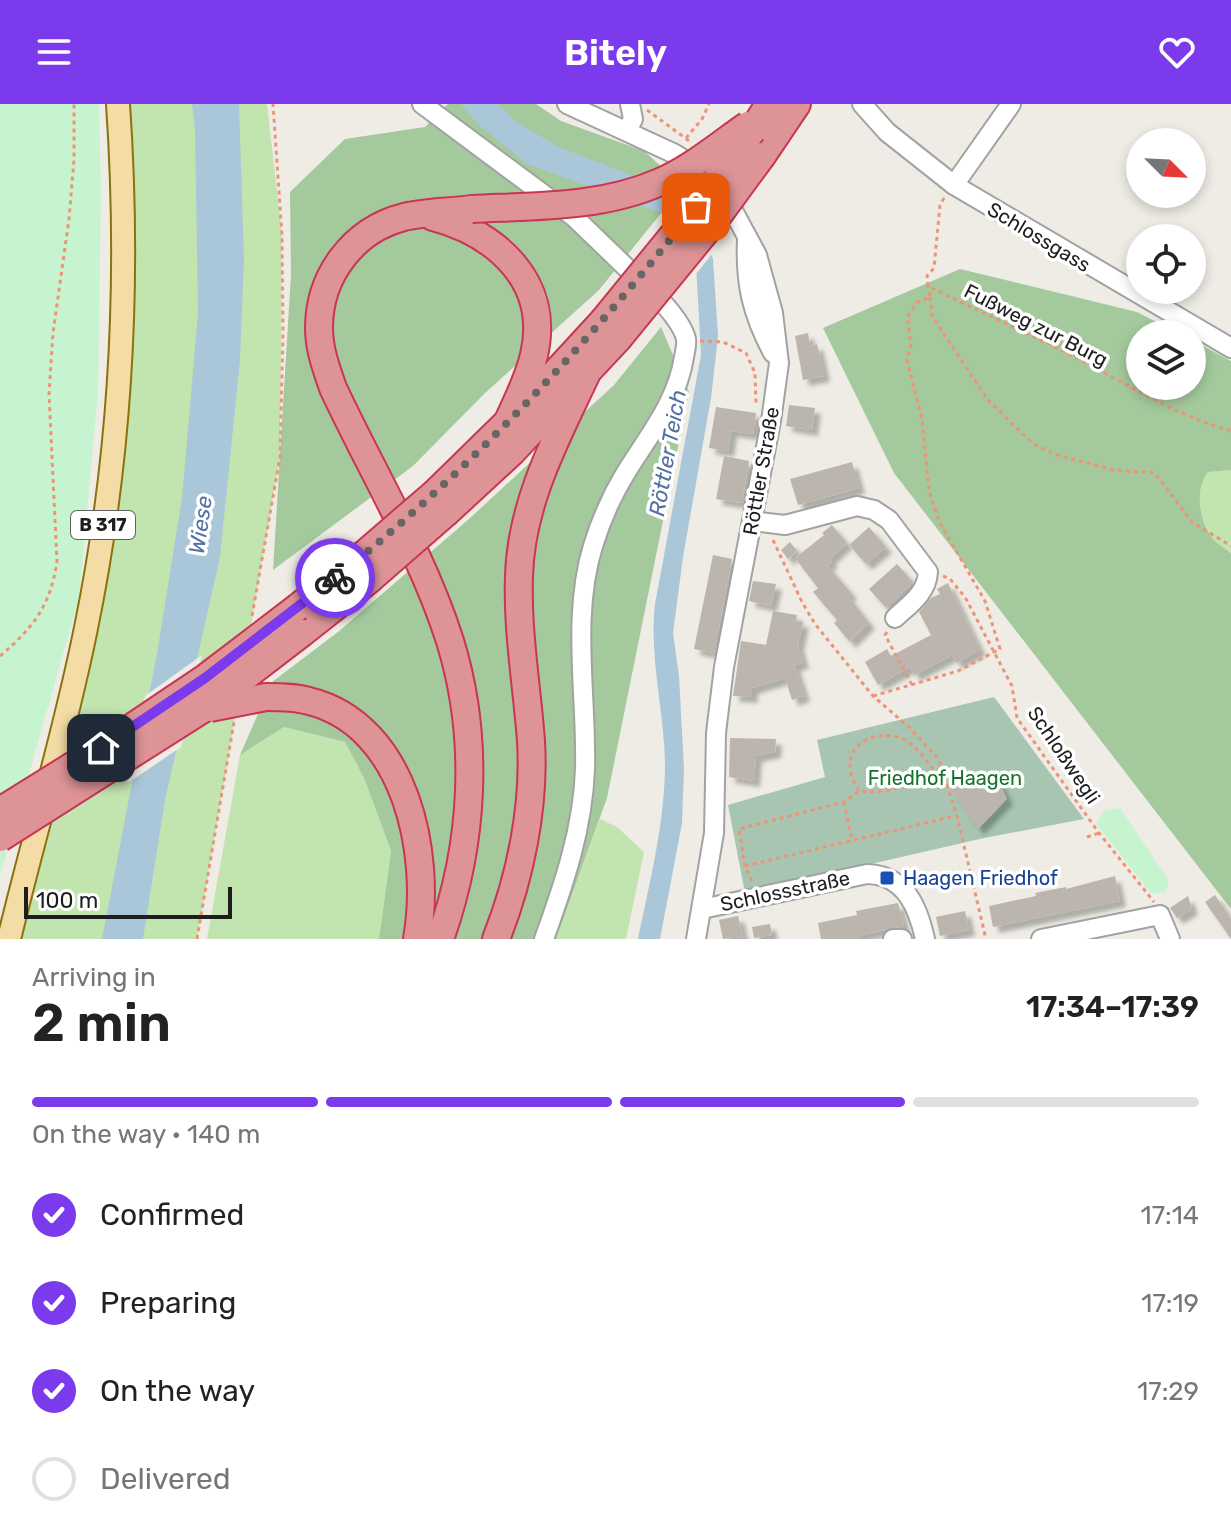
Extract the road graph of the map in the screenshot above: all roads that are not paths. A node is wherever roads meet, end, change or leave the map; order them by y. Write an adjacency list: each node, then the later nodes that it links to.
1 (118, 104): 24 (main road, B 317)
2 (422, 104): 28 (street)
3 (567, 104): 9 (street, Röttler Straße)
4 (630, 104): 9 (street)
5 (797, 104): 12 (highway, bridge)
6 (862, 104): 10 (street, Schlossgass)
7 (1011, 104): 10 (street)
8 (758, 119): 11 (highway, bridge); 12 (highway, bridge)
9 (627, 131): 17 (street, Röttler Straße)
10 (954, 185): 13 (street, Schlossgass)
11 (426, 215): 15 (highway); 26 (highway)
12 (610, 330): 14 (highway); 15 (highway)
13 (1231, 348)
14 (586, 375): 16 (highway); 27 (highway)
15 (507, 423): 16 (highway)
16 (441, 502): 19 (highway, bridge)
17 (759, 523): 18 (street); 23 (street, Röttler Straße)
18 (895, 618)
19 (300, 620): 20 (highway, bridge); 21 (highway, bridge)
20 (203, 709): 22 (highway, bridge); 25 (highway, bridge)
21 (0, 811)
22 (0, 838)
23 (702, 909): 29 (street, Röttler Straße); 32 (street, Schlossstraße)
24 (9, 938)
25 (417, 939)
26 (440, 939)
27 (496, 939)
28 (544, 939)
29 (696, 939)
30 (893, 939): 31 (street)
31 (902, 939)
32 (925, 939)
33 (1041, 939): 34 (street)
34 (1170, 939)

